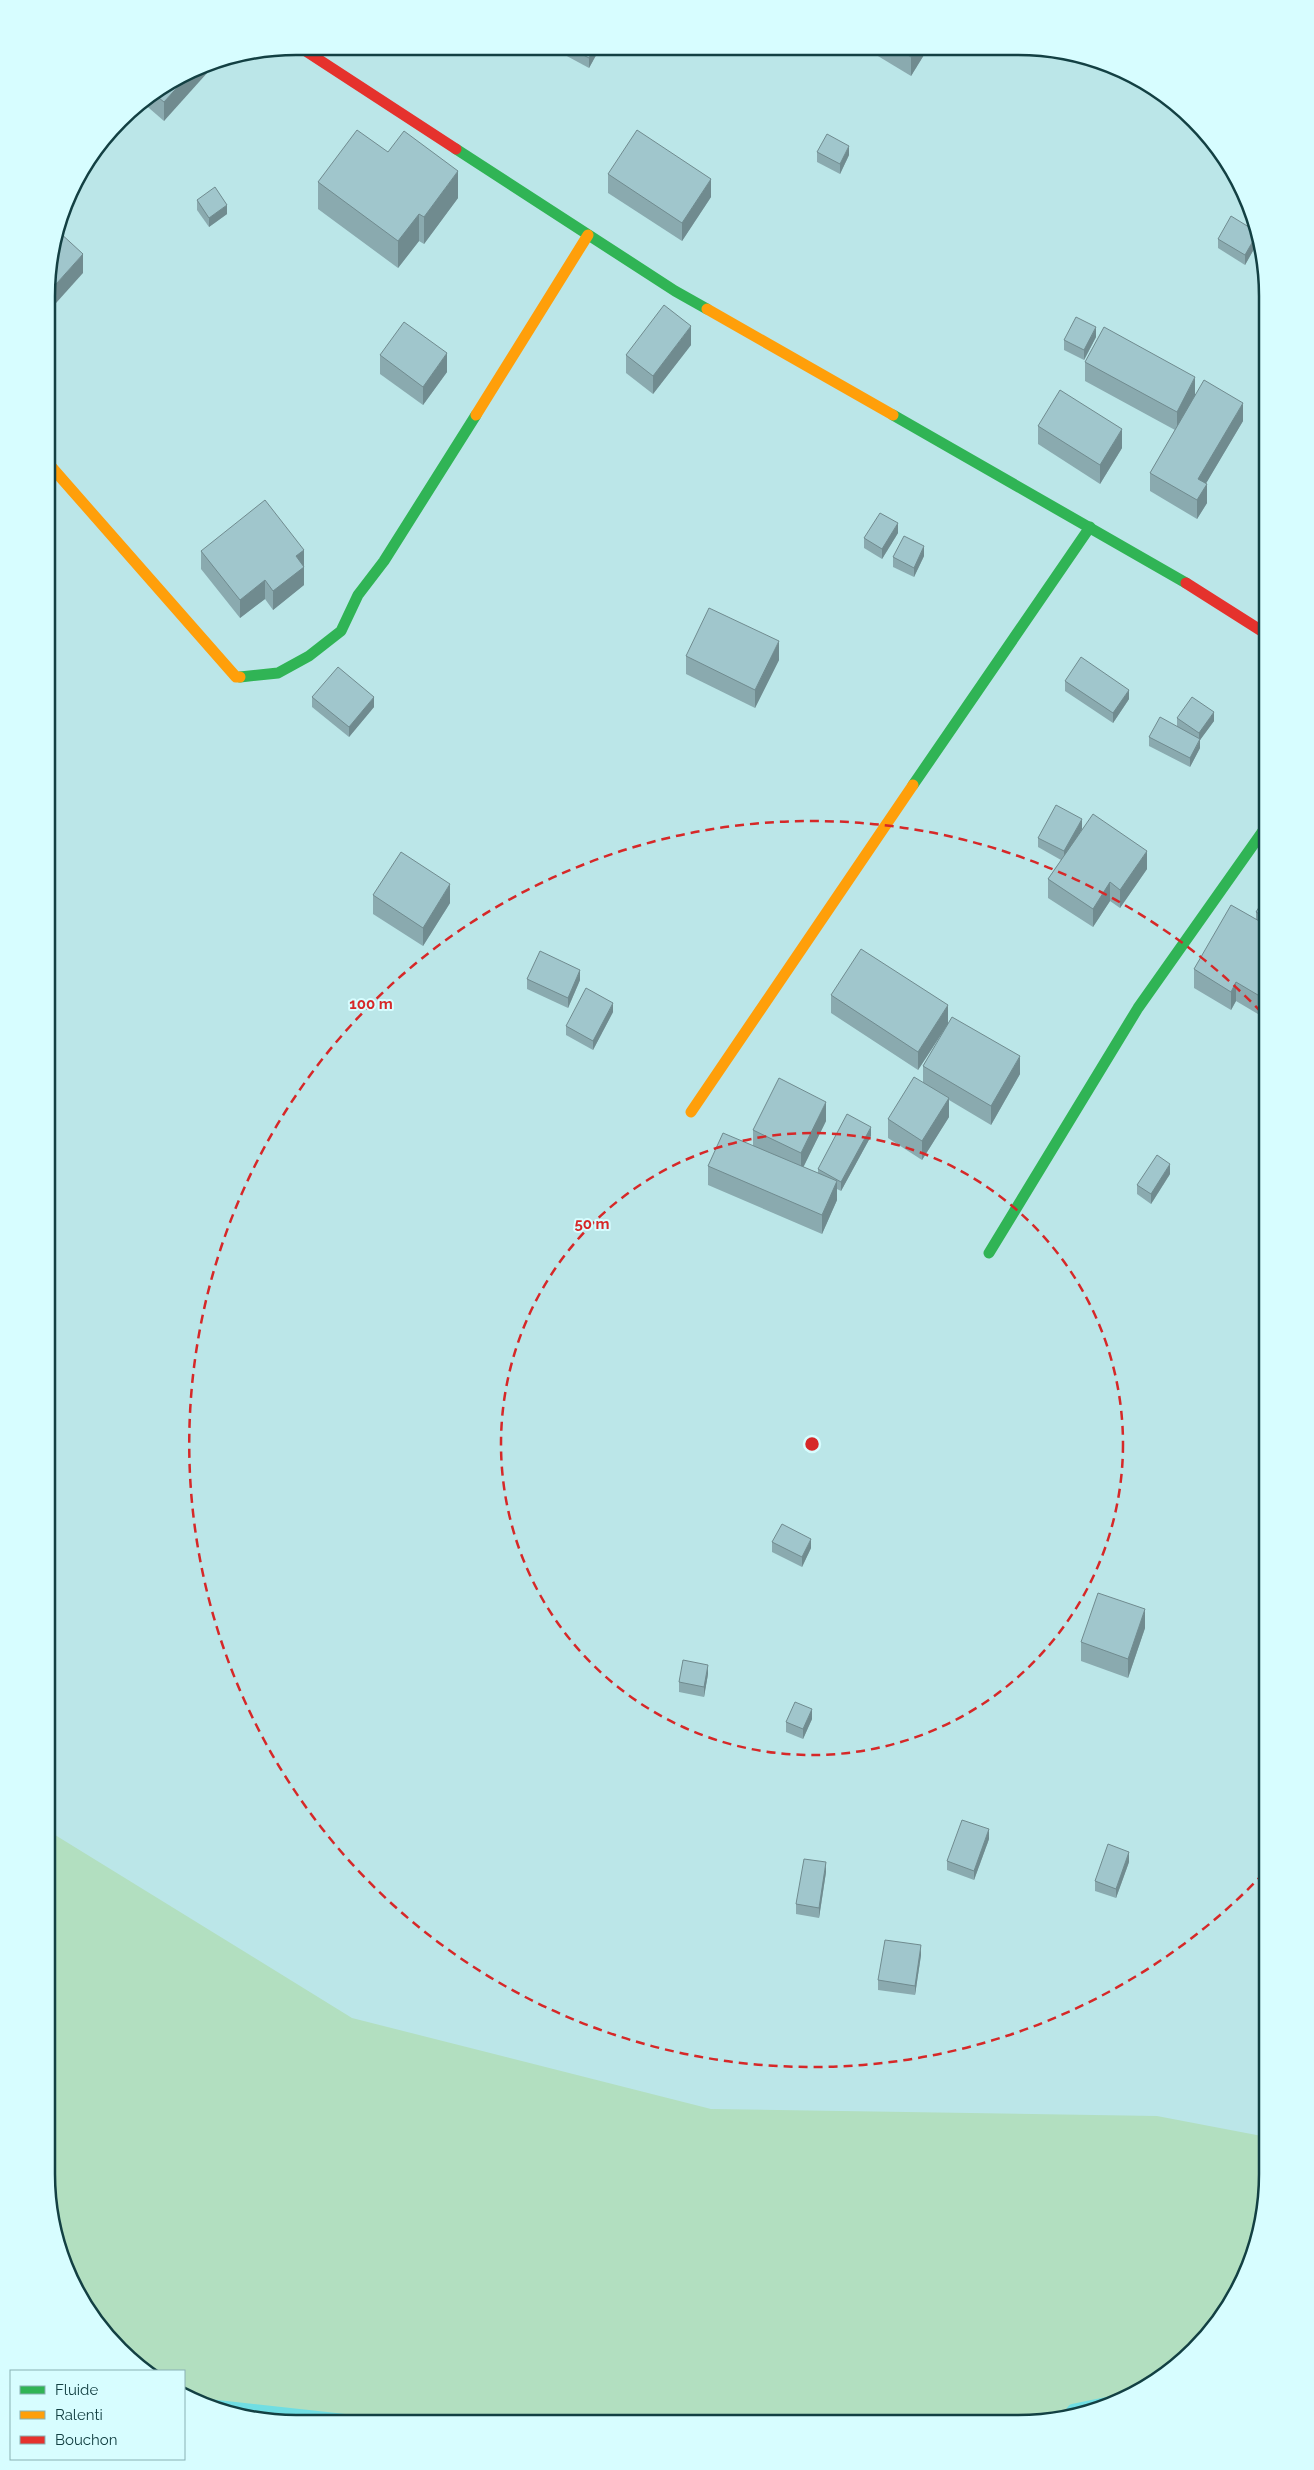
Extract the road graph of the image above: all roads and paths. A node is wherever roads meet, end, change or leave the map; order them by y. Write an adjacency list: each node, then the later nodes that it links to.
1 (312, 55): 2 (street)
2 (588, 235): 3 (street); 4 (street)
3 (55, 471)
4 (1090, 527): 5 (street); 7 (street)
5 (1259, 629)
6 (1259, 837): 8 (street)
7 (691, 1112)
8 (990, 1254)

